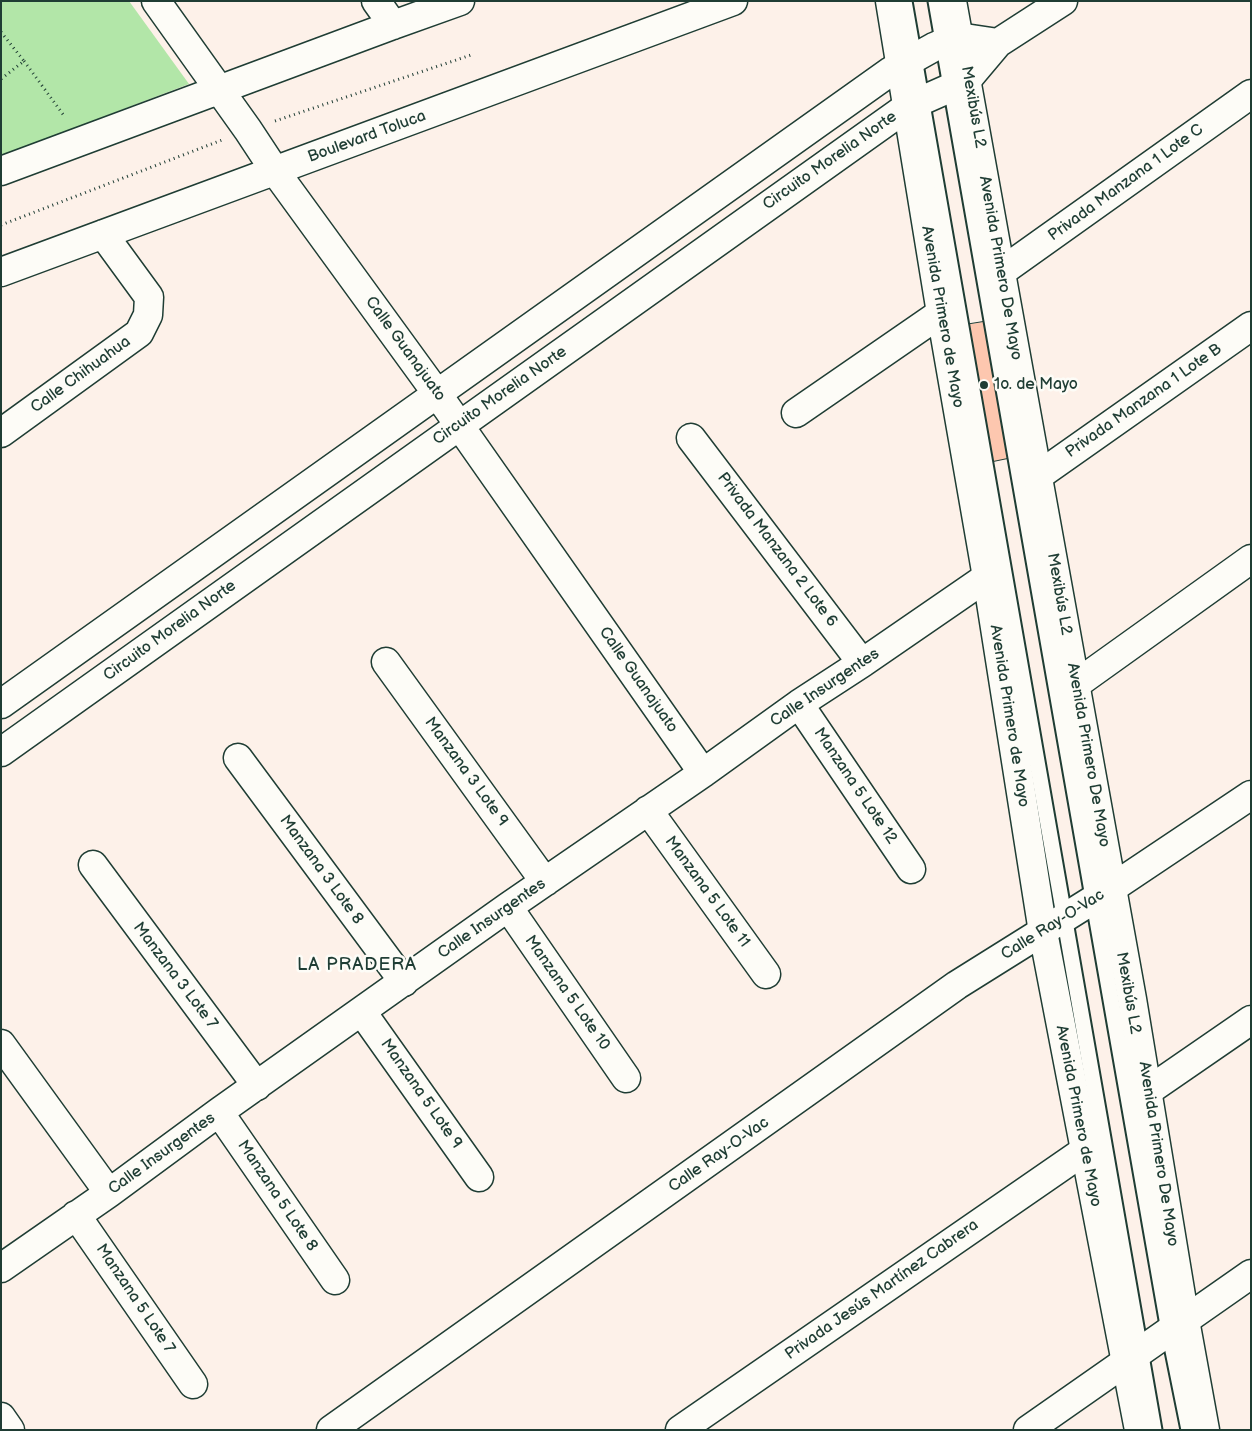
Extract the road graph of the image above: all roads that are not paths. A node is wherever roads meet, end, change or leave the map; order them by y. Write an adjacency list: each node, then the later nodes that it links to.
1 (156, 1): 15 (main road, Calle Guanajuato)
2 (376, 1): 10 (main road)
3 (460, 1): 10 (main road)
4 (733, 1): 19 (main road, Boulevard Toluca)
5 (890, 1): 13 (main road, Avenida Primero de Mayo)
6 (904, 1): 13 (lane)
7 (936, 1): 11 (lane)
8 (952, 1): 11 (main road)
9 (1064, 1): 12 (main road, Circuito Morelia Norte)
10 (393, 25): 15 (main road)
11 (951, 40): 12 (main road); 13 (main road); 14 (main road)
12 (998, 43): 14 (main road, Circuito Morelia Norte)
13 (907, 62): 17 (main road, Avenida Primero de Mayo); 25 (main road)
14 (959, 84): 17 (main road, Circuito Morelia Norte); 22 (main road, Avenida Primero De Mayo); 46 (lane, Mexibús L2)
15 (219, 90): 18 (main road); 19 (main road, Calle Guanajuato)
16 (1251, 94): 22 (main road, Privada Manzana 1 Lote C)
17 (914, 104): 23 (main road, Avenida Primero de Mayo); 27 (main road, Circuito Morelia Norte); 48 (lane)
18 (1, 171)
19 (275, 171): 20 (main road, Boulevard Toluca); 25 (main road, Calle Guanajuato)
20 (103, 234): 21 (main road, Boulevard Toluca); 28 (main road, Calle Chihuahua)
21 (1, 272)
22 (1001, 272): 30 (main road, Avenida Primero De Mayo)
23 (941, 313): 26 (main road); 32 (main road, Avenida Primero de Mayo)
24 (1251, 326): 30 (main road, Privada Manzana 1 Lote B)
25 (438, 394): 27 (main road, Calle Guanajuato); 36 (main road)
26 (796, 413)
27 (459, 425): 38 (main road, Circuito Morelia Norte); 40 (main road, Calle Guanajuato)
28 (1, 433)
29 (691, 438): 34 (main road, Privada Manzana 2 Lote 6)
30 (1038, 476): 35 (main road, Avenida Primero De Mayo)
31 (1251, 559): 35 (main road)
32 (988, 577): 34 (main road, Calle Insurgentes); 49 (main road, Avenida Primero de Mayo)
33 (386, 662): 45 (main road, Manzana 3 Lote 9)
34 (862, 663): 37 (main road, Calle Insurgentes)
35 (1075, 685): 46 (main road, Avenida Primero De Mayo)
36 (1, 704)
37 (799, 704): 40 (main road, Calle Insurgentes); 44 (main road, Manzana 5 Lote 12)
38 (1, 752)
39 (238, 758): 51 (main road, Manzana 3 Lote 8)
40 (703, 773): 42 (main road, Calle Insurgentes)
41 (1251, 795): 46 (main road, Calle Ray-O-Vac)
42 (648, 810): 45 (main road, Calle Insurgentes); 50 (main road, Manzana 5 Lote 11)
43 (92, 865): 56 (main road, Manzana 3 Lote 7)
44 (910, 869)
45 (545, 882): 47 (main road, Calle Insurgentes)
46 (1103, 894): 48 (main road, Calle Ray-O-Vac); 57 (main road, Avenida Primero De Mayo); 66 (lane, Mexibús L2)
47 (508, 907): 51 (main road, Calle Insurgentes); 55 (main road, Manzana 5 Lote 10)
48 (1065, 917): 49 (main road, Calle Ray-O-Vac); 67 (lane)
49 (1043, 932): 59 (main road, Avenida Primero de Mayo); 71 (main road, Calle Ray-O-Vac)
50 (766, 974)
51 (404, 982): 52 (main road, Calle Insurgentes)
52 (362, 1012): 56 (main road, Calle Insurgentes); 60 (main road, Manzana 5 Lote 9)
53 (1251, 1020): 57 (main road)
54 (1, 1044): 61 (main road)
55 (626, 1078)
56 (257, 1086): 58 (main road, Calle Insurgentes)
57 (1148, 1092): 66 (main road, Avenida Primero De Mayo)
58 (219, 1112): 61 (main road, Calle Insurgentes); 65 (main road, Manzana 5 Lote 8)
59 (1084, 1150): 67 (main road, Avenida Primero de Mayo); 72 (main road, Privada Jesús Martínez Cabrera)
60 (479, 1177)
61 (109, 1193): 62 (main road, Calle Insurgentes)
62 (76, 1215): 63 (main road, Calle Insurgentes); 68 (main road, Manzana 5 Lote 7)
63 (1, 1268)
64 (1251, 1274): 66 (main road)
65 (335, 1280)
66 (1177, 1325): 67 (main road); 76 (lane, Mexibús L2); 77 (main road, Avenida Primero De Mayo)
67 (1133, 1356): 73 (main road); 74 (main road, Avenida Primero de Mayo); 75 (lane)
68 (192, 1384)
69 (1, 1417): 70 (main road)
70 (10, 1430)
71 (331, 1430)
72 (680, 1430)
73 (1028, 1430)
74 (1139, 1430)
75 (1154, 1430)
76 (1189, 1430)
77 (1205, 1430)

